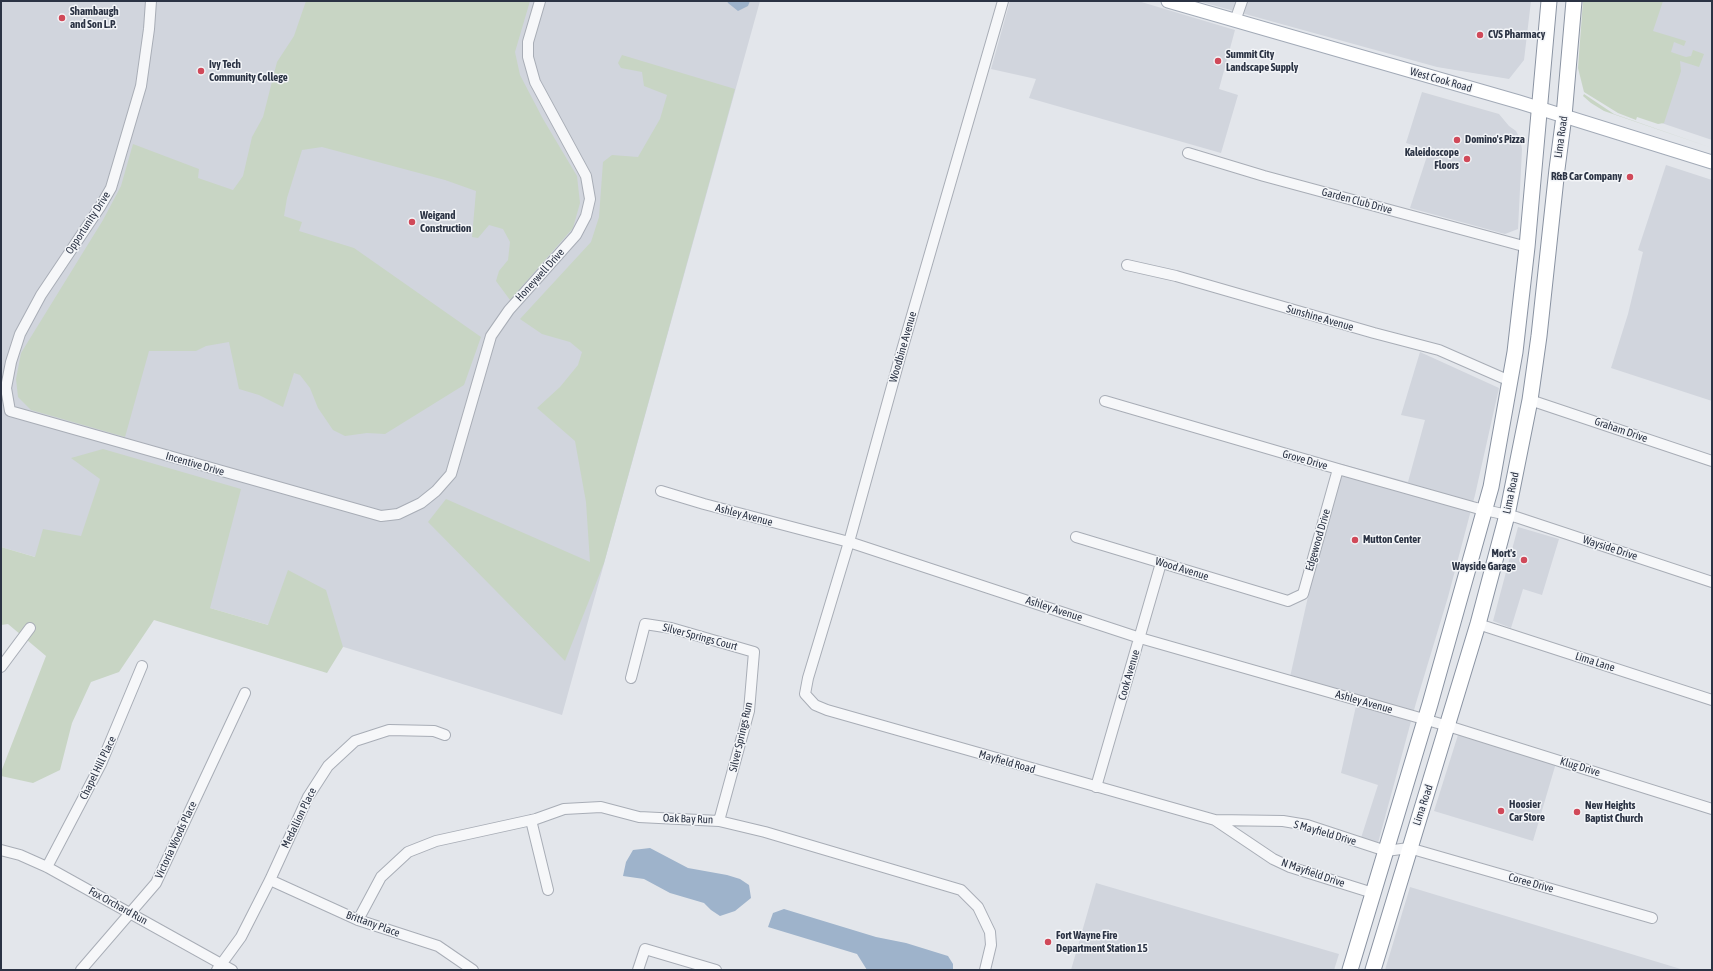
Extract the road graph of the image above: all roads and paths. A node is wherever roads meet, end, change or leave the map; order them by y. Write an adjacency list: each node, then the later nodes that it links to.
1 (151, 1): 18 (street, Opportunity Drive)
2 (540, 1): 24 (street, Honeywell Drive)
3 (1003, 1): 26 (street, Woodbine Avenue)
4 (1168, 1): 8 (main road, West Cook Road)
5 (1242, 1): 8 (street)
6 (1548, 1): 9 (highway, Lima Road)
7 (1574, 1): 10 (highway, Lima Road)
8 (1235, 21): 9 (main road, West Cook Road)
9 (1538, 108): 10 (main road, West Cook Road); 13 (highway, Lima Road)
10 (1564, 116): 12 (main road, West Cook Road); 16 (highway, Lima Road)
11 (1188, 153): 13 (street, Garden Club Drive)
12 (1712, 162)
13 (1526, 247): 15 (highway, Lima Road)
14 (1127, 265): 15 (street, Sunshine Avenue)
15 (1511, 379): 22 (highway, Lima Road)
16 (1530, 400): 19 (street, Graham Drive); 23 (highway, Lima Road)
17 (1105, 401): 20 (street, Grove Drive)
18 (10, 411): 24 (street, Incentive Drive)
19 (1712, 461)
20 (1338, 469): 22 (street, Grove Drive); 29 (street, Edgewood Drive)
21 (661, 491): 26 (street, Ashley Avenue)
22 (1484, 510): 23 (street, Grove Drive); 40 (highway, Lima Road)
23 (1507, 515): 28 (street, Wayside Drive); 30 (highway, Lima Road)
24 (381, 516)
25 (1076, 537): 27 (street, Wood Avenue)
26 (849, 542): 32 (street, Ashley Avenue); 38 (street, Woodbine Avenue)
27 (1161, 563): 29 (street, Wood Avenue); 32 (street, Cook Avenue)
28 (1712, 582)
29 (1288, 601)
30 (1478, 624): 39 (street, Lima Lane); 41 (highway, Lima Road)
31 (30, 628): 35 (street)
32 (1140, 638): 40 (street, Ashley Avenue); 43 (street, Cook Avenue)
33 (754, 652): 36 (street, Silver Springs Court); 47 (street, Silver Springs Run)
34 (142, 666): 51 (street, Chapel Hill Place)
35 (1, 667)
36 (631, 678)
37 (245, 693): 55 (street, Victoria Woods Place)
38 (805, 694): 43 (street, Mayfield Road)
39 (1712, 700)
40 (1426, 720): 41 (street, Ashley Avenue); 50 (highway, Lima Road)
41 (1448, 726): 44 (street, Klug Drive); 48 (highway, Lima Road)
42 (445, 735): 52 (street, Medallion Place)
43 (1096, 787): 46 (street, Mayfield Road)
44 (1712, 809)
45 (531, 820): 47 (street, Oak Bay Run); 53 (street); 57 (street, Oak Bay Run)
46 (1215, 820): 50 (street, S Mayfield Drive); 54 (street, N Mayfield Drive)
47 (719, 821): 64 (street, Oak Bay Run)
48 (1409, 848): 50 (street, S Mayfield Drive); 56 (street, Coree Drive); 66 (highway, Lima Road)
49 (1, 850): 51 (street, Fox Orchard Run)
50 (1386, 851): 54 (highway, Lima Road)
51 (47, 867): 55 (street, Fox Orchard Run)
52 (270, 880): 57 (street, Brittany Place); 58 (street, Medallion Place)
53 (548, 890)
54 (1373, 893): 65 (highway, Lima Road)
55 (130, 912): 58 (street, Fox Orchard Run); 59 (street, Victoria Woods Place)
56 (1652, 918)
57 (358, 920): 61 (street, Brittany Place)
58 (220, 967): 60 (street, Fox Orchard Run)
59 (80, 970)
60 (232, 970)
61 (474, 970)
62 (638, 970): 63 (street)
63 (716, 970)
64 (985, 970)
65 (1350, 970)
66 (1373, 970)

